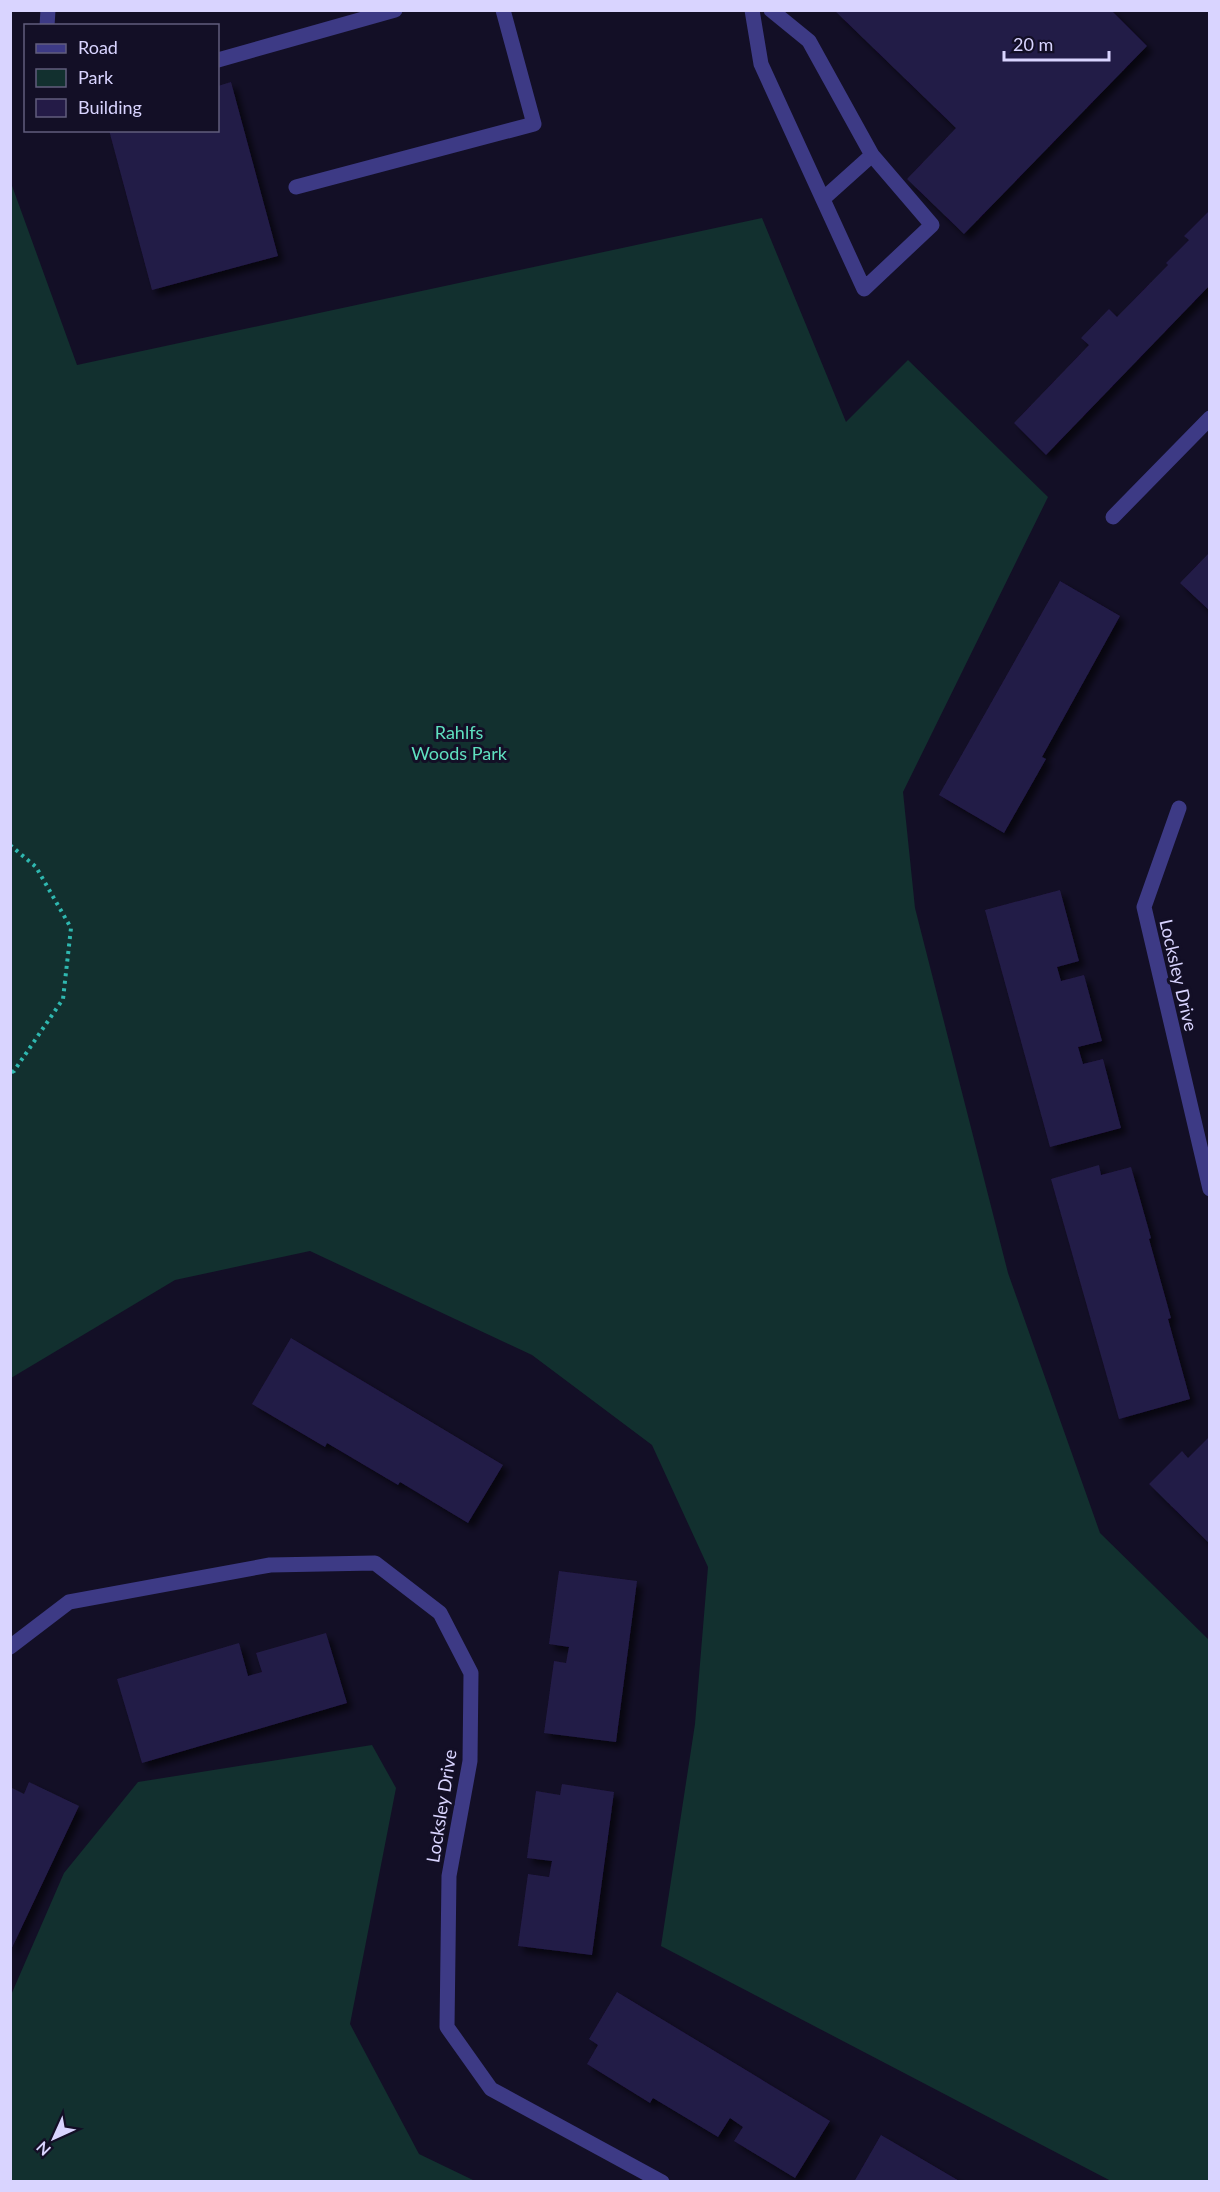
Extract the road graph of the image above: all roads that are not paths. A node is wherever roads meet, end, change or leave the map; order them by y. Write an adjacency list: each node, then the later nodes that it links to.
1 (395, 10): 5 (street)
2 (503, 10): 7 (street)
3 (752, 10): 8 (street)
4 (771, 10): 6 (street)
5 (219, 60)
6 (872, 155): 8 (street); 8 (street)
7 (296, 188)
8 (823, 199)
9 (1209, 418): 10 (street)
10 (1113, 517)
11 (1179, 808): 12 (street, Locksley Drive)
12 (1209, 1189)
13 (10, 1647): 14 (street, Locksley Drive)
14 (662, 2181)

